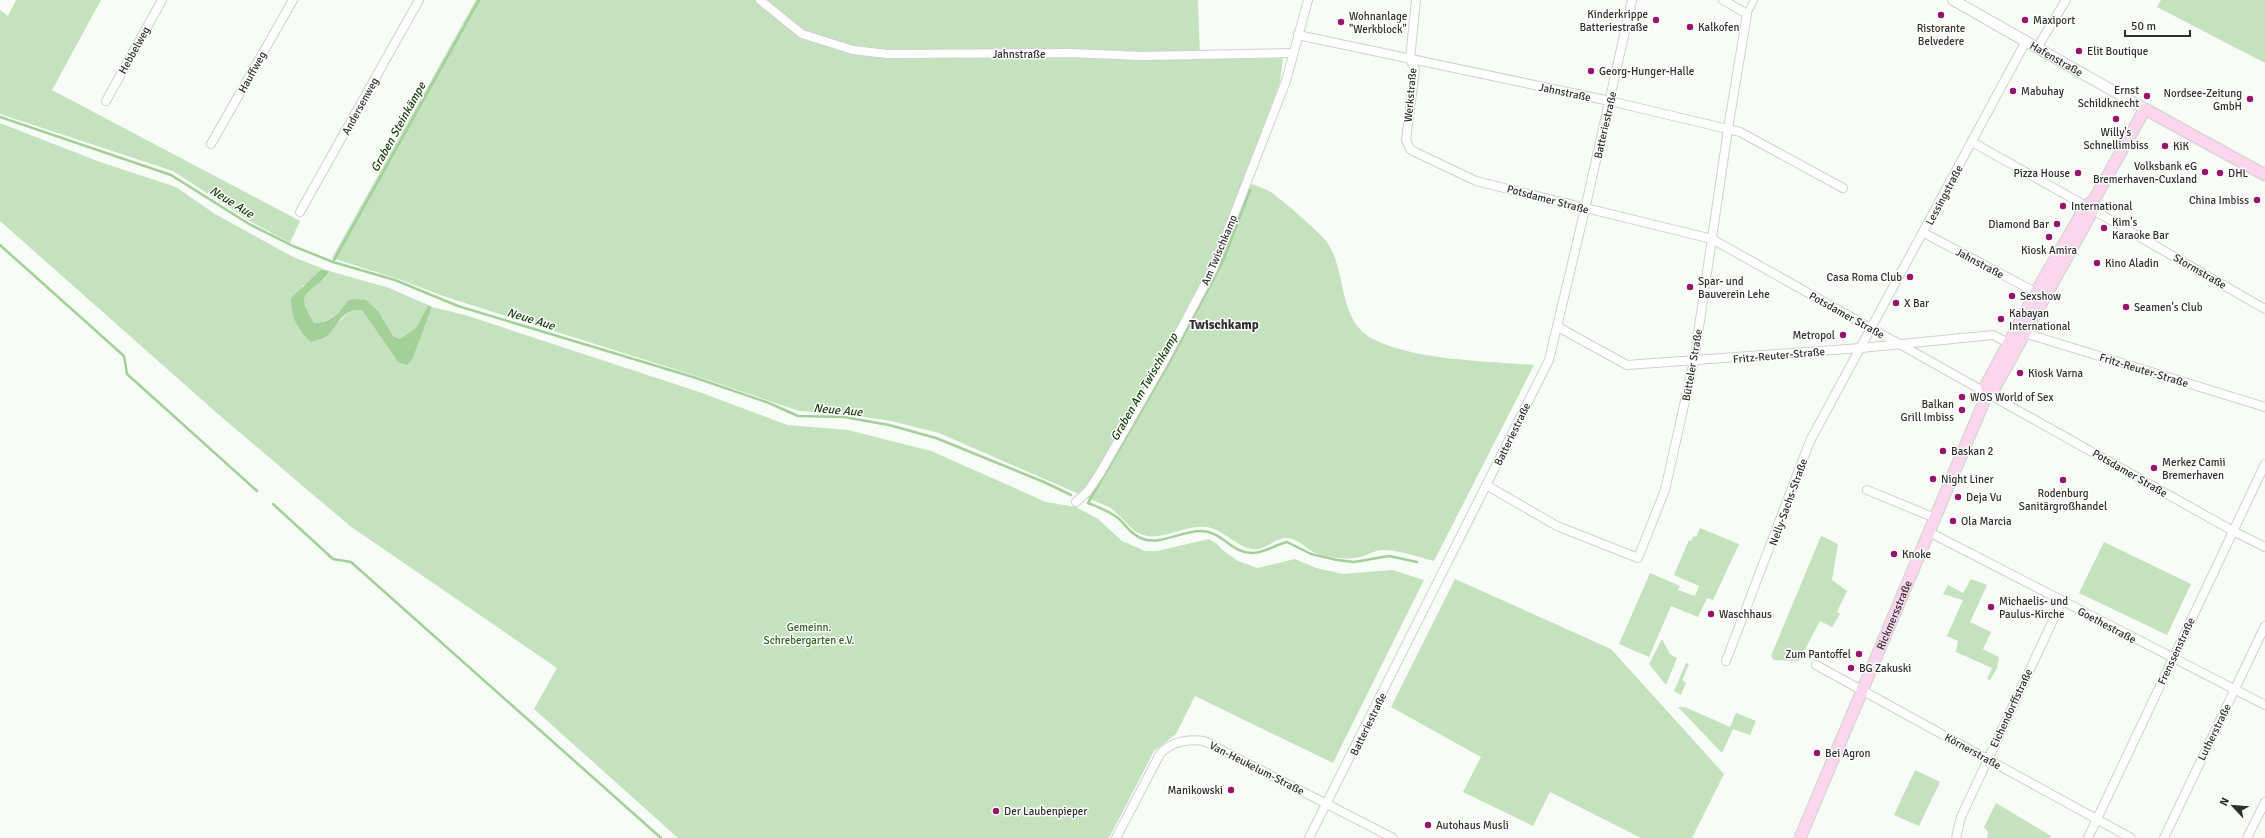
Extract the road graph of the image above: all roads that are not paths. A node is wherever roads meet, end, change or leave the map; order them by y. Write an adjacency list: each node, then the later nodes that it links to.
1 (162, 0): 18 (street, Hebbelweg)
2 (293, 0): 24 (street, Hauffweg)
3 (419, 0): 29 (street, Andersenweg)
4 (760, 0): 16 (street, Jahnstraße)
5 (1308, 0): 13 (street, Am Twischkamp)
6 (1416, 0): 17 (street, Werkstraße)
7 (1632, 0): 19 (street, Batteriestraße)
8 (1723, 0): 12 (street)
9 (1754, 0): 12 (street, Bütteler Straße)
10 (1953, 0): 14 (street, Hafenstraße)
11 (2066, 0): 15 (street)
12 (1747, 14): 21 (street, Bütteler Straße)
13 (1298, 35): 16 (street, Am Twischkamp); 17 (street, Jahnstraße)
14 (2026, 41): 15 (street, Hafenstraße); 22 (street, Lessingstraße)
15 (2037, 48): 20 (street, Hafenstraße)
16 (1293, 53): 46 (street, Am Twischkamp)
17 (1410, 59): 19 (street, Jahnstraße); 23 (street, Werkstraße)
18 (106, 101)
19 (1610, 101): 21 (street, Jahnstraße); 28 (street, Batteriestraße)
20 (2145, 109): 25 (main road, Hafenstraße); 27 (main road, Rickmersstraße)
21 (1728, 129): 26 (street, Jahnstraße); 31 (street, Bütteler Straße)
22 (1972, 142): 27 (street, Stormstraße); 30 (street, Lessingstraße)
23 (1406, 143): 28 (street, Potsdamer Straße)
24 (211, 144)
25 (2265, 174)
26 (1843, 188)
27 (2091, 205): 32 (main road, Rickmersstraße); 33 (street, Stormstraße)
28 (1585, 209): 31 (street, Potsdamer Straße); 34 (street, Batteriestraße)
29 (300, 212)
30 (1924, 233): 32 (street, Jahnstraße); 35 (street, Lessingstraße)
31 (1712, 239): 35 (street, Potsdamer Straße); 40 (street, Bütteler Straße)
32 (2040, 295): 36 (main road, Rickmersstraße)
33 (2265, 309)
34 (1558, 327): 40 (street, Fritz-Reuter-Straße); 44 (street, Batteriestraße)
35 (1872, 329): 38 (street, Potsdamer Straße); 39 (street, Lessingstraße)
36 (2019, 332): 37 (main road, Rickmersstraße); 41 (main road, Rickmersstraße); 42 (street, Fritz-Reuter-Straße)
37 (2008, 343): 38 (street, Fritz-Reuter-Straße); 41 (main road, Rickmersstraße)
38 (1902, 345): 39 (street, Fritz-Reuter-Straße); 41 (street, Potsdamer Straße)
39 (1861, 348): 40 (street, Fritz-Reuter-Straße); 54 (street, Nelly-Sachs-Straße)
40 (1694, 362): 44 (street, Bütteler Straße)
41 (1988, 392): 47 (main road, Rickmersstraße); 48 (street, Potsdamer Straße)
42 (2265, 407)
43 (2265, 464): 48 (street, Frenssenstraße)
44 (1486, 485): 61 (street, Batteriestraße)
45 (1867, 490): 47 (street)
46 (1076, 502)
47 (1935, 518): 49 (main road, Rickmersstraße)
48 (2233, 531): 50 (street, Potsdamer Straße); 53 (street, Frenssenstraße)
49 (1929, 532): 51 (street, Goethestraße); 56 (main road, Rickmersstraße)
50 (2265, 547)
51 (2062, 601): 53 (street, Goethestraße); 59 (street, Eichendorffstraße)
52 (2265, 626): 57 (street, Lutherstraße)
53 (2172, 659): 57 (street, Goethestraße); 62 (street, Frenssenstraße)
54 (1726, 661)
55 (1816, 665): 56 (street, Körnerstraße)
56 (1863, 689): 59 (street, Körnerstraße); 66 (main road, Rickmersstraße)
57 (2234, 690): 58 (street, Goethestraße); 70 (street, Lutherstraße)
58 (2265, 705)
59 (1987, 759): 62 (street, Körnerstraße); 67 (street, Eichendorffstraße)
60 (2265, 802): 71 (street)
61 (1328, 804): 63 (street, Van-Heukelum-Straße); 64 (street, Batteriestraße); 65 (street, Van-Heukelum-Straße)
62 (2097, 820): 68 (street, Frenssenstraße); 69 (street, Körnerstraße)
63 (1116, 838)
64 (1309, 838)
65 (1393, 838)
66 (1800, 838)
67 (1956, 838)
68 (2088, 838)
69 (2131, 838)
70 (2164, 838)
71 (2247, 838)

